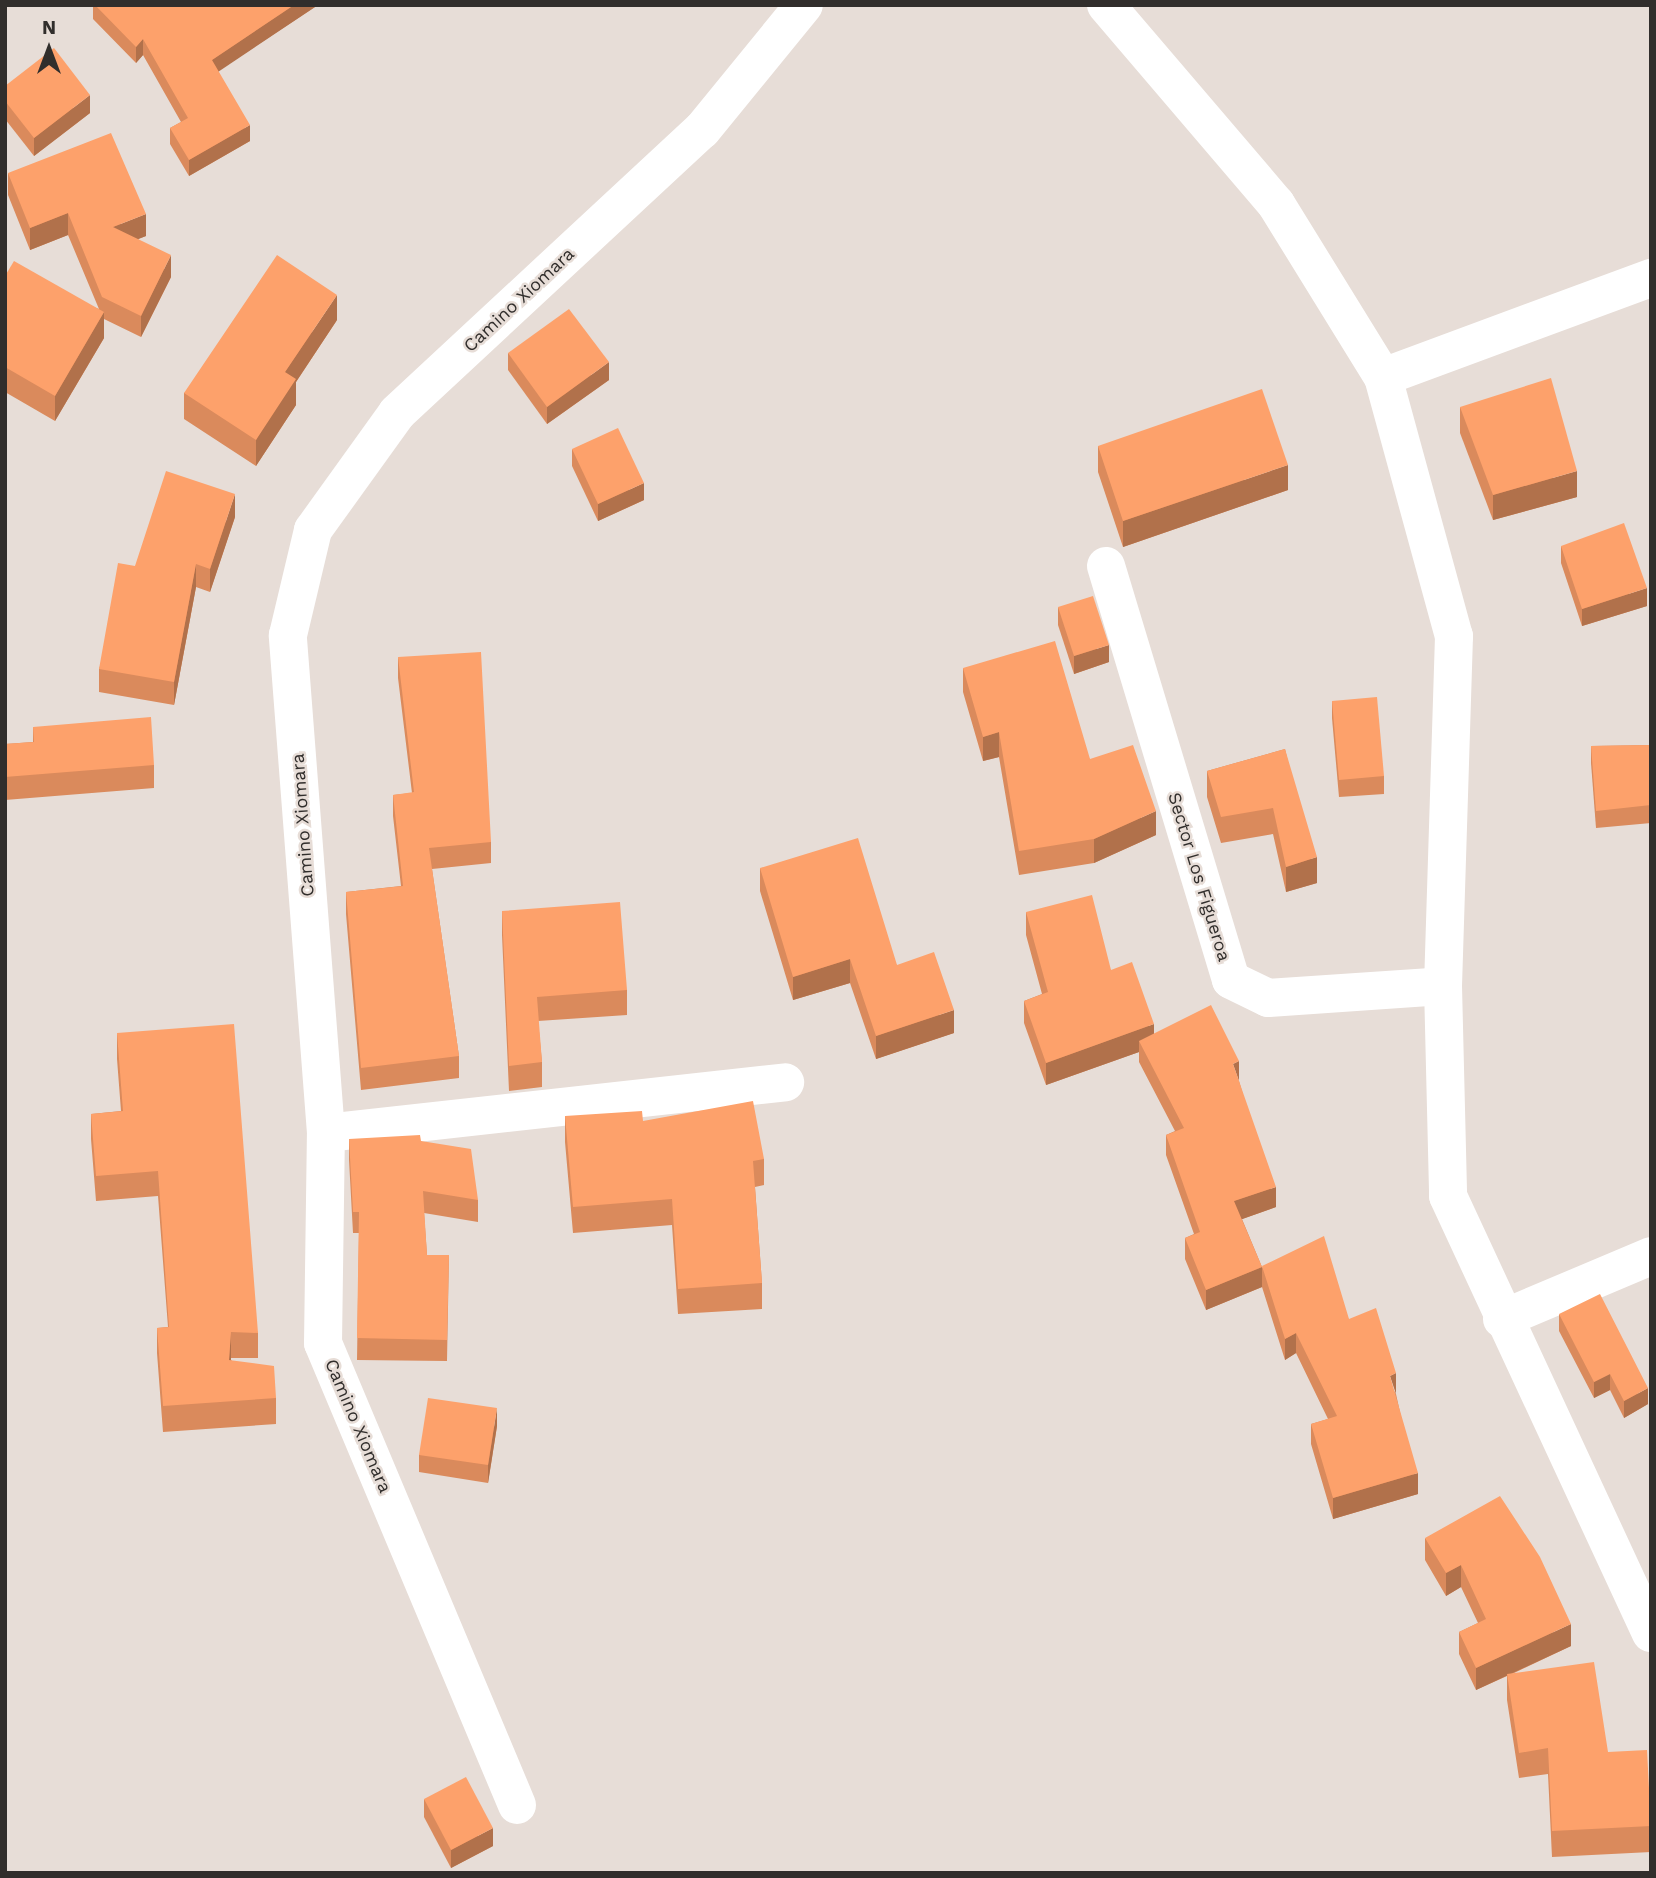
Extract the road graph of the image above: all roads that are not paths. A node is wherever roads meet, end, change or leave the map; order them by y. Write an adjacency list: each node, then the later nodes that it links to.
1 (804, 5): 8 (street, Camino Xiomara)
2 (1106, 5): 4 (street)
3 (1651, 278): 4 (street)
4 (1383, 377): 6 (street)
5 (1105, 566): 6 (street, Sector Los Figueroa)
6 (1443, 986): 10 (street)
7 (785, 1083): 8 (street)
8 (326, 1133): 12 (street, Camino Xiomara)
9 (1651, 1256): 10 (street)
10 (1502, 1319): 11 (street)
11 (1651, 1633)
12 (517, 1805)

